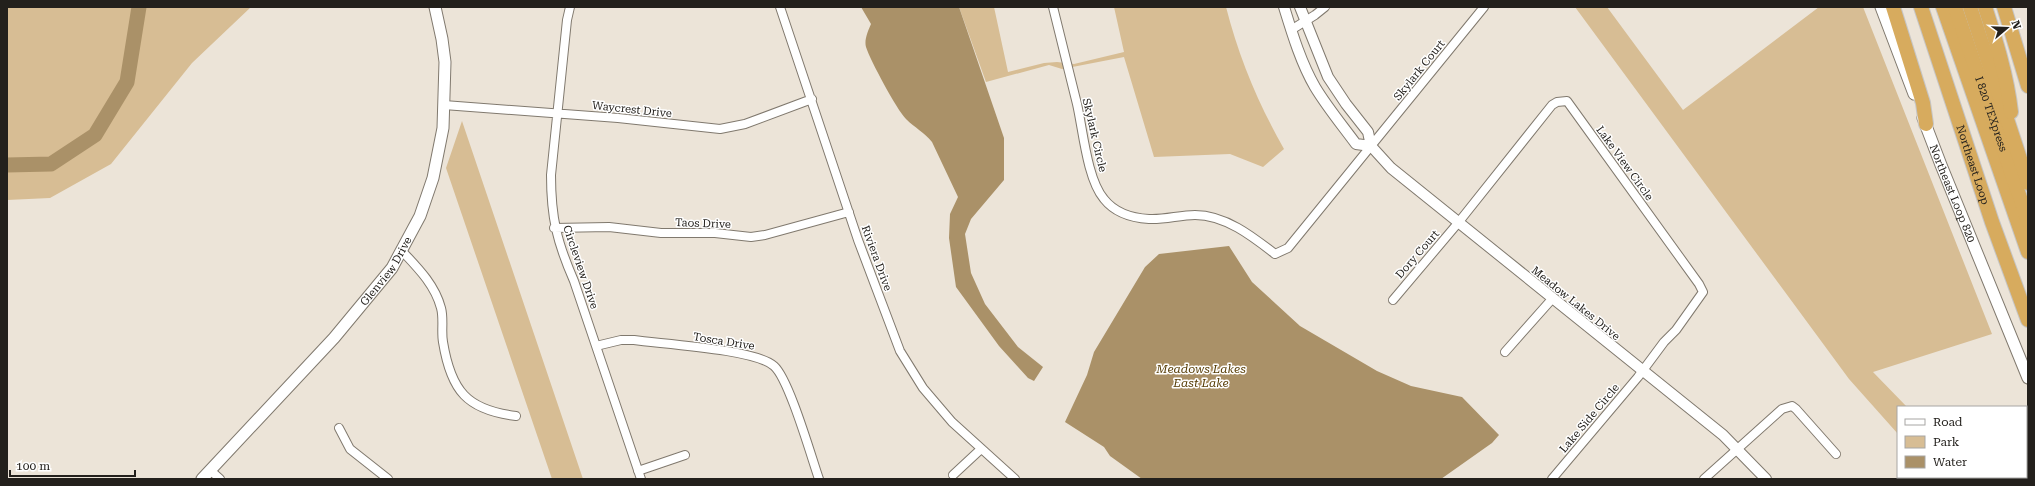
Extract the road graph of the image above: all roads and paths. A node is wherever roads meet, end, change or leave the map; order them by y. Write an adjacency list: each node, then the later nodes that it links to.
1 (434, 7): 22 (main road, Glenview Drive)
2 (570, 7): 23 (street, Circleview Drive)
3 (780, 7): 21 (street, Riviera Drive)
4 (1053, 7): 26 (street, Skylark Circle)
5 (1284, 7): 18 (street, Meadow Lakes Drive)
6 (1300, 7): 17 (street, Meadow Lakes Drive)
7 (1326, 7): 17 (street)
8 (1484, 7): 26 (street, Skylark Court)
9 (1881, 7): 24 (main road, Northeast Loop 820)
10 (1893, 7): 24 (highway)
11 (1921, 7): 36 (highway, Northeast Loop)
12 (1943, 7): 33 (highway)
13 (1955, 7): 29 (highway, I 820 TEXpress)
14 (1970, 7): 25 (highway, I 820 TEXpress)
15 (1984, 7): 25 (highway)
16 (2004, 7): 19 (highway)
17 (1304, 22): 18 (street); 26 (street, Meadow Lakes Drive)
18 (1291, 30): 26 (street, Meadow Lakes Drive)
19 (2025, 73): 20 (highway)
20 (2028, 86)
21 (812, 99): 23 (street, Waycrest Drive); 28 (street, Riviera Drive)
22 (444, 105): 23 (street, Waycrest Drive); 32 (main road, Glenview Drive)
23 (557, 113): 31 (street, Circleview Drive)
24 (1926, 124): 40 (main road, Northeast Loop 820)
25 (2014, 140): 27 (highway, I 820 TEXpress)
26 (1370, 146): 30 (street, Meadow Lakes Drive)
27 (2028, 183)
28 (849, 212): 31 (street, Taos Drive); 44 (street, Riviera Drive)
29 (2028, 221)
30 (1458, 224): 34 (street, Meadow Lakes Drive); 35 (street, Dory Court); 39 (street, Lake View Circle)
31 (554, 228): 37 (street, Circleview Drive)
32 (402, 251): 41 (street); 47 (main road, Glenview Drive)
33 (2028, 252)
34 (1552, 299): 38 (street); 39 (street, Meadow Lakes Drive)
35 (1392, 300)
36 (2028, 320)
37 (596, 346): 48 (street, Circleview Drive); 53 (street, Tosca Drive)
38 (1505, 352)
39 (1642, 370): 43 (street, Meadow Lakes Drive); 55 (street, Lake Side Circle)
40 (2028, 378)
41 (516, 416)
42 (339, 428): 52 (street)
43 (1737, 448): 45 (street); 56 (street); 57 (street, Meadow Lakes Drive)
44 (981, 449): 49 (street); 54 (street, Riviera Drive)
45 (1836, 454)
46 (685, 455): 48 (street)
47 (210, 470): 50 (main road, Glenview Drive); 51 (street)
48 (640, 475)
49 (953, 475)
50 (202, 479)
51 (220, 479)
52 (388, 479)
53 (819, 479)
54 (1015, 479)
55 (1552, 479)
56 (1704, 479)
57 (1766, 479)

